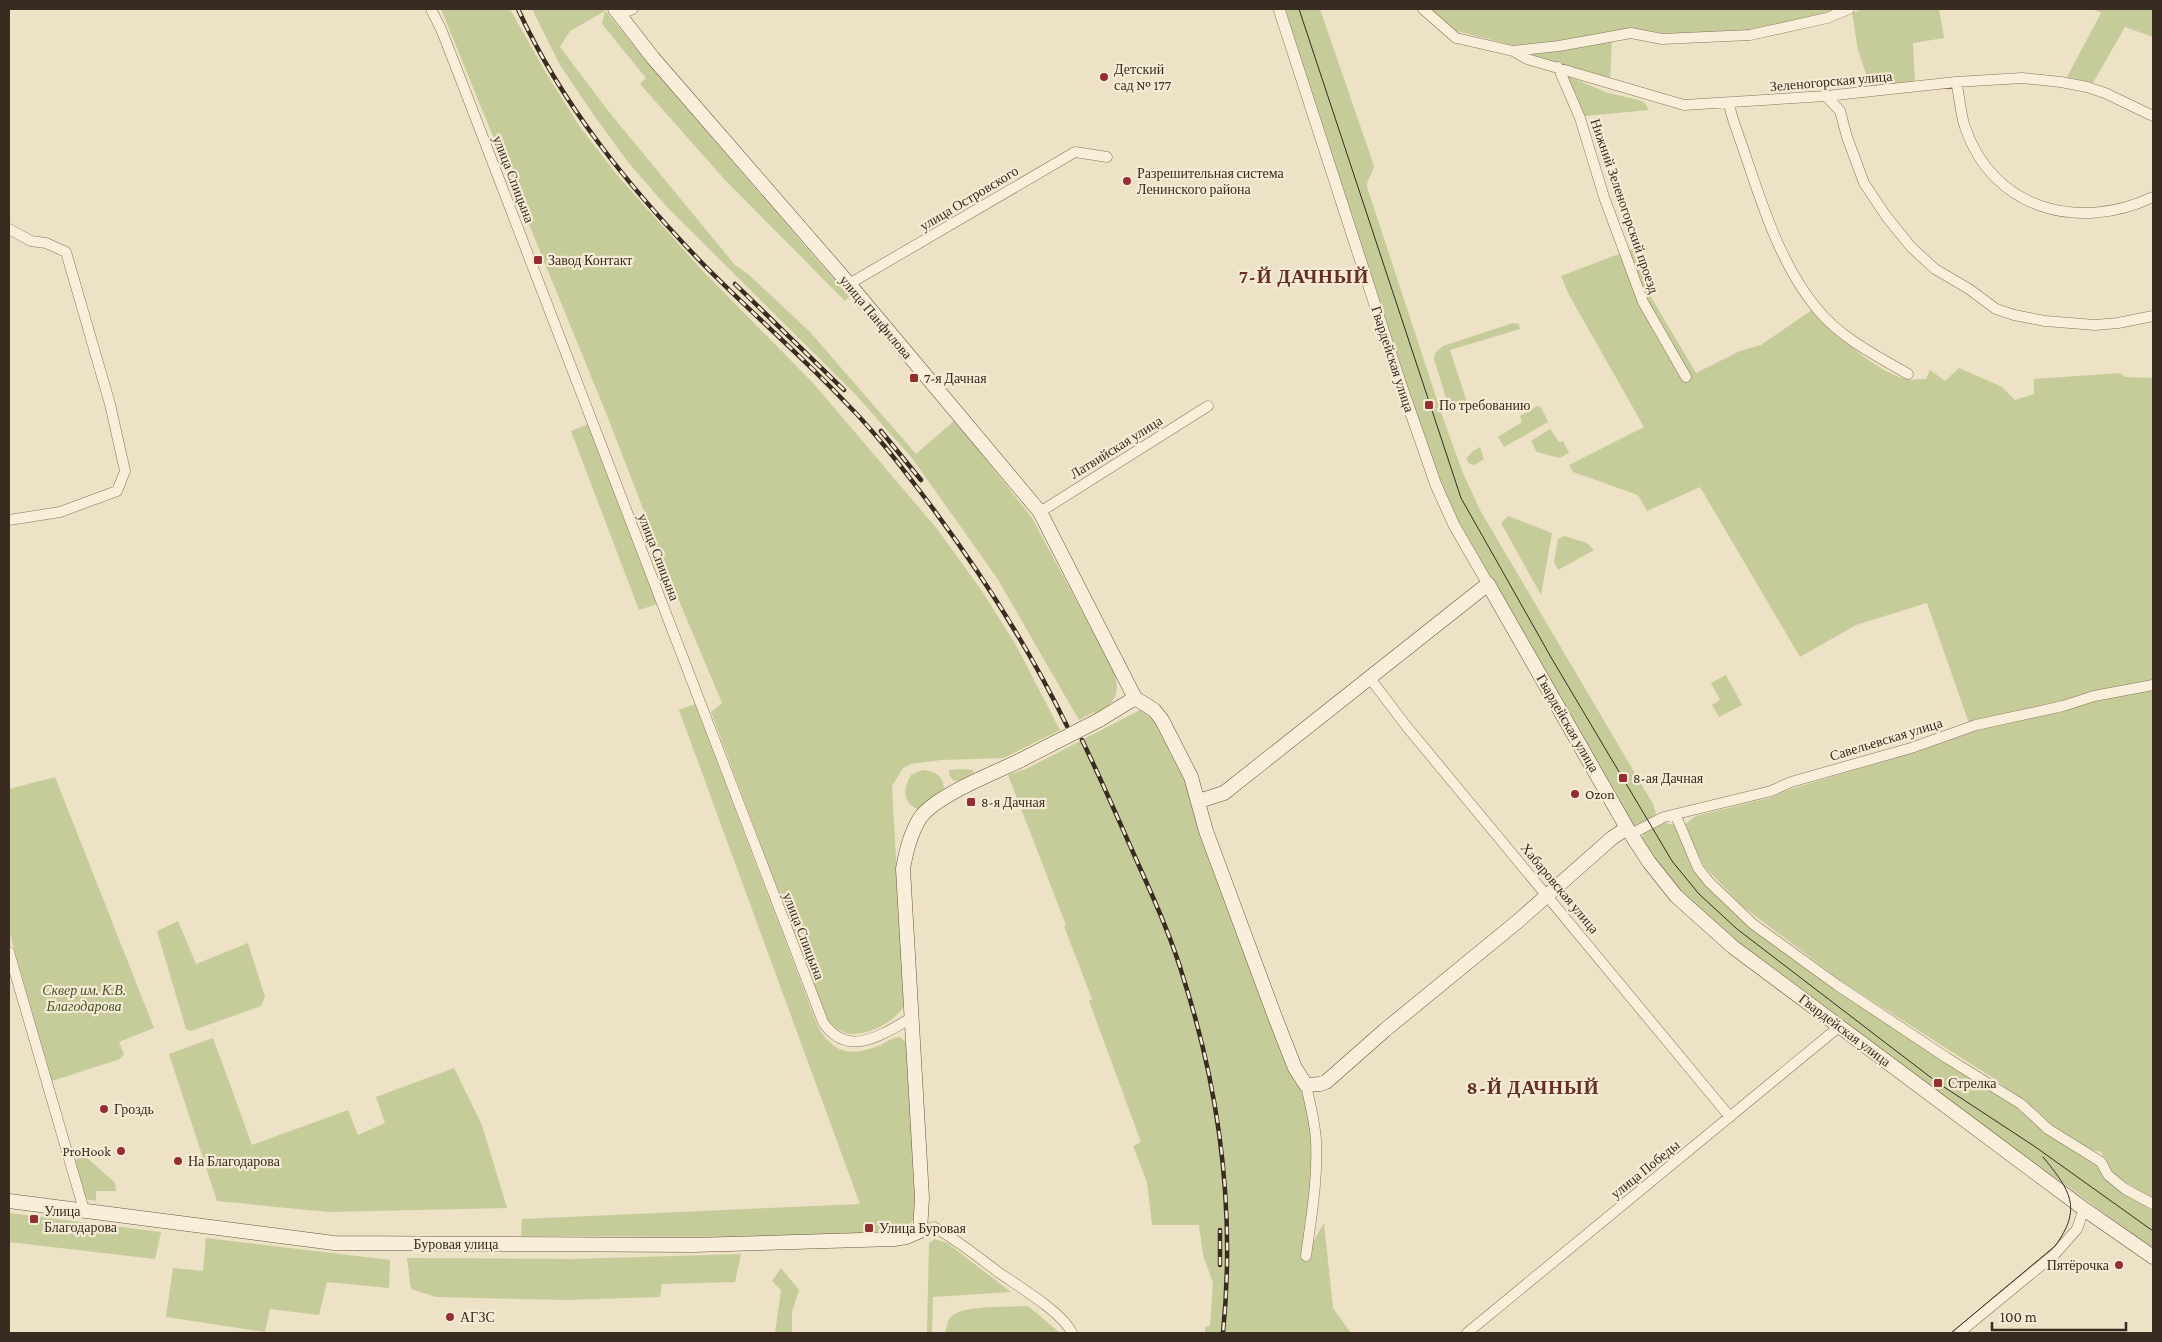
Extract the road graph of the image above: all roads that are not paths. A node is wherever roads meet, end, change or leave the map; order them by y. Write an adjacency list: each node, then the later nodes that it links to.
1 (431, 9): 32 (street, улица Спицына)
2 (633, 9): 6 (street)
3 (1279, 9): 23 (street, Гвардейская улица)
4 (1423, 9): 7 (street)
5 (1849, 9): 7 (street)
6 (617, 12): 16 (main road, улица Панфилова)
7 (1513, 51): 8 (street, Зеленогорская улица)
8 (1558, 67): 11 (street, Зеленогорская улица); 19 (street, Нижний Зеленогорский проезд)
9 (1956, 82): 10 (street, Зеленогорская улица); 12 (street, Зеленогорская улица); 14 (street)
10 (1826, 96): 11 (street, Зеленогорская улица); 17 (street)
11 (1729, 103): 18 (street)
12 (2153, 116)
13 (1107, 157): 16 (street, улица Островского)
14 (2153, 197)
15 (9, 229): 22 (street)
16 (849, 284): 21 (main road, улица Панфилова)
17 (2153, 316)
18 (1908, 374)
19 (1686, 377)
20 (1208, 406): 21 (street, Латвийская улица)
21 (1040, 512): 26 (main road, улица Панфилова)
22 (9, 520)
23 (1488, 584): 24 (main road); 29 (main road, Гвардейская улица)
24 (1369, 677): 27 (main road); 30 (street, Хабаровская улица)
25 (2153, 685): 28 (street, Савельевская улица)
26 (1136, 698): 27 (main road); 32 (main road, bridge)
27 (1199, 801): 34 (main road)
28 (1676, 816): 29 (street, Савельевская улица); 37 (street)
29 (1629, 831): 30 (main road); 33 (main road, Гвардейская улица)
30 (1548, 894): 34 (main road); 35 (street, Хабаровская улица)
31 (9, 952): 39 (street)
32 (911, 1018): 40 (main road)
33 (1840, 1026): 35 (street, улица Победы); 38 (main road, Гвардейская улица)
34 (1306, 1085): 41 (street)
35 (1730, 1117): 44 (street, улица Победы)
36 (9, 1201): 39 (main road, Буровая улица)
37 (2153, 1204)
38 (2084, 1209): 42 (main road, Гвардейская улица); 45 (street)
39 (84, 1210): 40 (main road, Буровая улица)
40 (920, 1231): 43 (street)
41 (1306, 1256)
42 (2153, 1257)
43 (1072, 1333)
44 (1467, 1333)
45 (1959, 1333)

